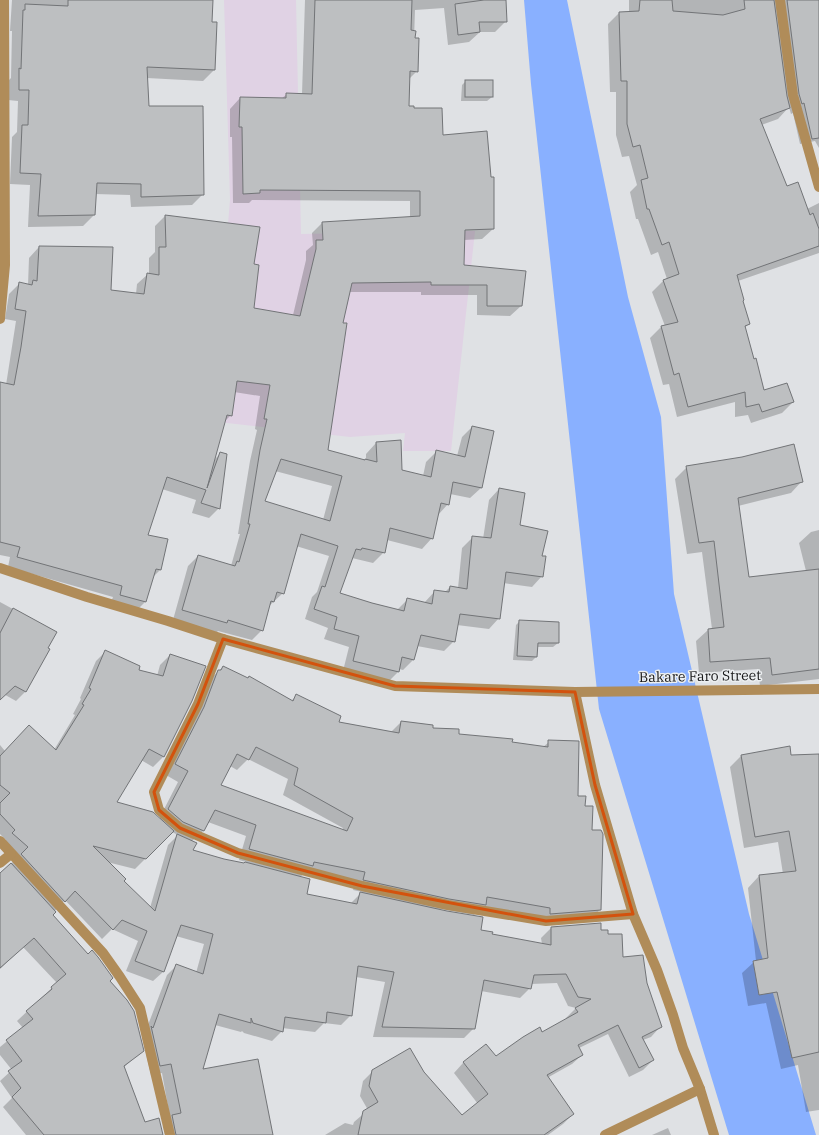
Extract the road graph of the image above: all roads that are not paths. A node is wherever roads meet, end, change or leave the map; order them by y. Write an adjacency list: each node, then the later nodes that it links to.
1 (4, 0): 4 (street)
2 (780, 0): 3 (street)
3 (819, 187)
4 (0, 319)
5 (0, 568): 6 (street, Bakare Faro Street)
6 (223, 639): 8 (street, Bakare Faro Street); 12 (street)
7 (819, 689): 8 (street, Bakare Faro Street)
8 (578, 692): 12 (street)
9 (0, 841): 10 (street)
10 (11, 854): 11 (street); 14 (street)
11 (0, 863)
12 (633, 914): 13 (street)
13 (700, 1089): 15 (street); 16 (street)
14 (170, 1135)
15 (605, 1135)
16 (714, 1135)

